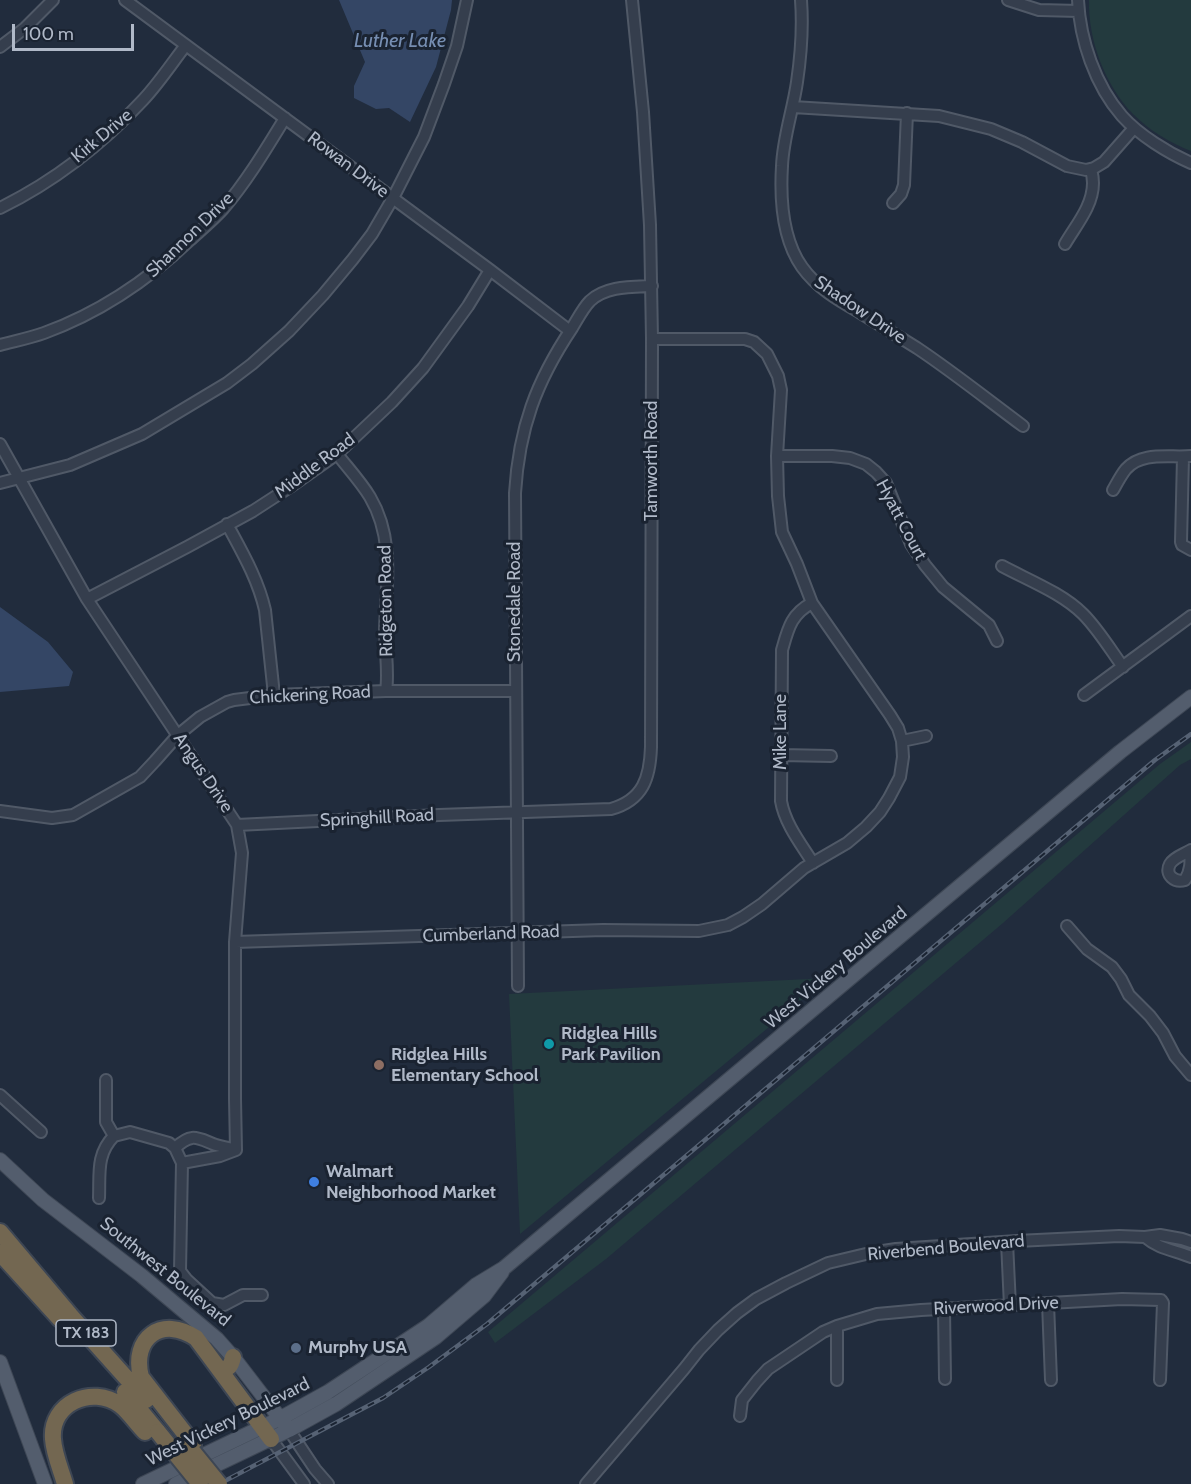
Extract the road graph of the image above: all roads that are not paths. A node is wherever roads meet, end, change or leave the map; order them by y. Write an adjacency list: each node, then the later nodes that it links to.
1 (53, 0): 9 (street)
2 (125, 0): 8 (street, Rowan Drive)
3 (467, 0): 16 (street)
4 (632, 0): 21 (street, Tamworth Road)
5 (801, 0): 10 (street, Shadow Drive)
6 (1008, 0): 7 (street)
7 (1079, 5): 13 (street)
8 (186, 45): 12 (street, Rowan Drive); 18 (street, Kirk Drive)
9 (0, 47)
10 (793, 107): 11 (street); 25 (street, Shadow Drive)
11 (907, 113): 15 (street); 17 (street)
12 (285, 118): 16 (street, Rowan Drive); 24 (street, Shannon Drive)
13 (1134, 128): 14 (street); 15 (street)
14 (1191, 163)
15 (1091, 169): 19 (street)
16 (393, 198): 20 (street, Rowan Drive); 30 (street)
17 (893, 203)
18 (0, 208)
19 (1065, 244)
20 (490, 270): 22 (street, Rowan Drive); 27 (street, Middle Road)
21 (652, 286): 22 (street, Stonedale Road); 23 (street, Tamworth Road)
22 (570, 332): 42 (street, Stonedale Road)
23 (652, 339): 28 (street); 52 (street, Tamworth Road)
24 (0, 345)
25 (1023, 426)
26 (0, 444): 30 (street, Angus Drive)
27 (337, 453): 33 (street, Middle Road); 41 (street, Ridgeton Road)
28 (777, 456): 37 (street); 39 (street, Hyatt Court)
29 (1187, 456): 32 (street); 34 (street)
30 (20, 479): 31 (street); 36 (street, Angus Drive)
31 (0, 483)
32 (1113, 490)
33 (227, 525): 36 (street, Middle Road); 43 (street)
34 (1191, 550)
35 (1002, 566): 40 (street)
36 (87, 599): 46 (street, Angus Drive)
37 (812, 603): 48 (street); 49 (street, Mike Lane)
38 (1191, 616): 40 (street)
39 (997, 641)
40 (1123, 667): 44 (street)
41 (386, 691): 42 (street, Chickering Road); 43 (street, Chickering Road)
42 (516, 691): 52 (street, Stonedale Road)
43 (274, 695): 46 (street, Chickering Road)
44 (1084, 695)
45 (1191, 697): 88 (main road, West Vickery Boulevard)
46 (178, 735): 51 (street, Chickering Road); 53 (street, Angus Drive)
47 (926, 736): 48 (street)
48 (902, 741): 54 (street, Cumberland Road)
49 (781, 755): 50 (street); 54 (street, Mike Lane)
50 (831, 756)
51 (0, 811)
52 (517, 812): 53 (street, Springhill Road); 56 (street, Stonedale Road)
53 (237, 825): 57 (street, Angus Drive)
54 (813, 863): 56 (street, Cumberland Road)
55 (1066, 926): 59 (street)
56 (518, 933): 57 (street, Cumberland Road); 58 (street, Stonedale Road)
57 (235, 942): 65 (street, Angus Drive)
58 (518, 986)
59 (1191, 1075)
60 (106, 1080): 63 (street)
61 (1, 1098): 62 (street)
62 (41, 1132)
63 (114, 1136): 64 (street); 68 (street)
64 (175, 1149): 65 (street); 67 (street)
65 (236, 1150): 67 (street)
66 (0, 1160): 80 (main road, Southwest Boulevard)
67 (182, 1162): 75 (street)
68 (99, 1198)
69 (0, 1232): 89 (highway, TX 183)
70 (1145, 1237): 71 (street, Riverbend Boulevard); 72 (street, Riverbend Boulevard); 74 (street, Riverbend Boulevard)
71 (1007, 1242): 77 (street); 99 (street, Riverbend Boulevard)
72 (1191, 1242)
73 (0, 1253): 89 (highway, TX 183)
74 (1191, 1257)
75 (262, 1295)
76 (1048, 1303): 77 (street, Riverwood Drive); 85 (street); 86 (street, Riverwood Drive)
77 (1010, 1306): 78 (street, Riverwood Drive)
78 (944, 1309): 79 (street, Riverwood Drive); 83 (street)
79 (837, 1326): 84 (street); 87 (street, Riverwood Drive)
80 (233, 1357): 82 (highway); 88 (main road, Southwest Boulevard)
81 (0, 1362): 92 (main road)
82 (220, 1370): 89 (highway); 90 (highway)
83 (945, 1378)
84 (837, 1380)
85 (1051, 1380)
86 (1160, 1380)
87 (740, 1416)
88 (285, 1424): 90 (main road, West Vickery Boulevard); 98 (street)
89 (165, 1432): 91 (highway); 95 (highway); 96 (highway, bridge)
90 (267, 1433): 93 (main road, West Vickery Boulevard); 94 (main road, West Vickery Boulevard); 97 (street)
91 (64, 1483)
92 (45, 1484)
93 (143, 1484)
94 (176, 1484)
95 (198, 1484)
96 (219, 1484)
97 (304, 1484)
98 (328, 1484)
99 (586, 1484)

